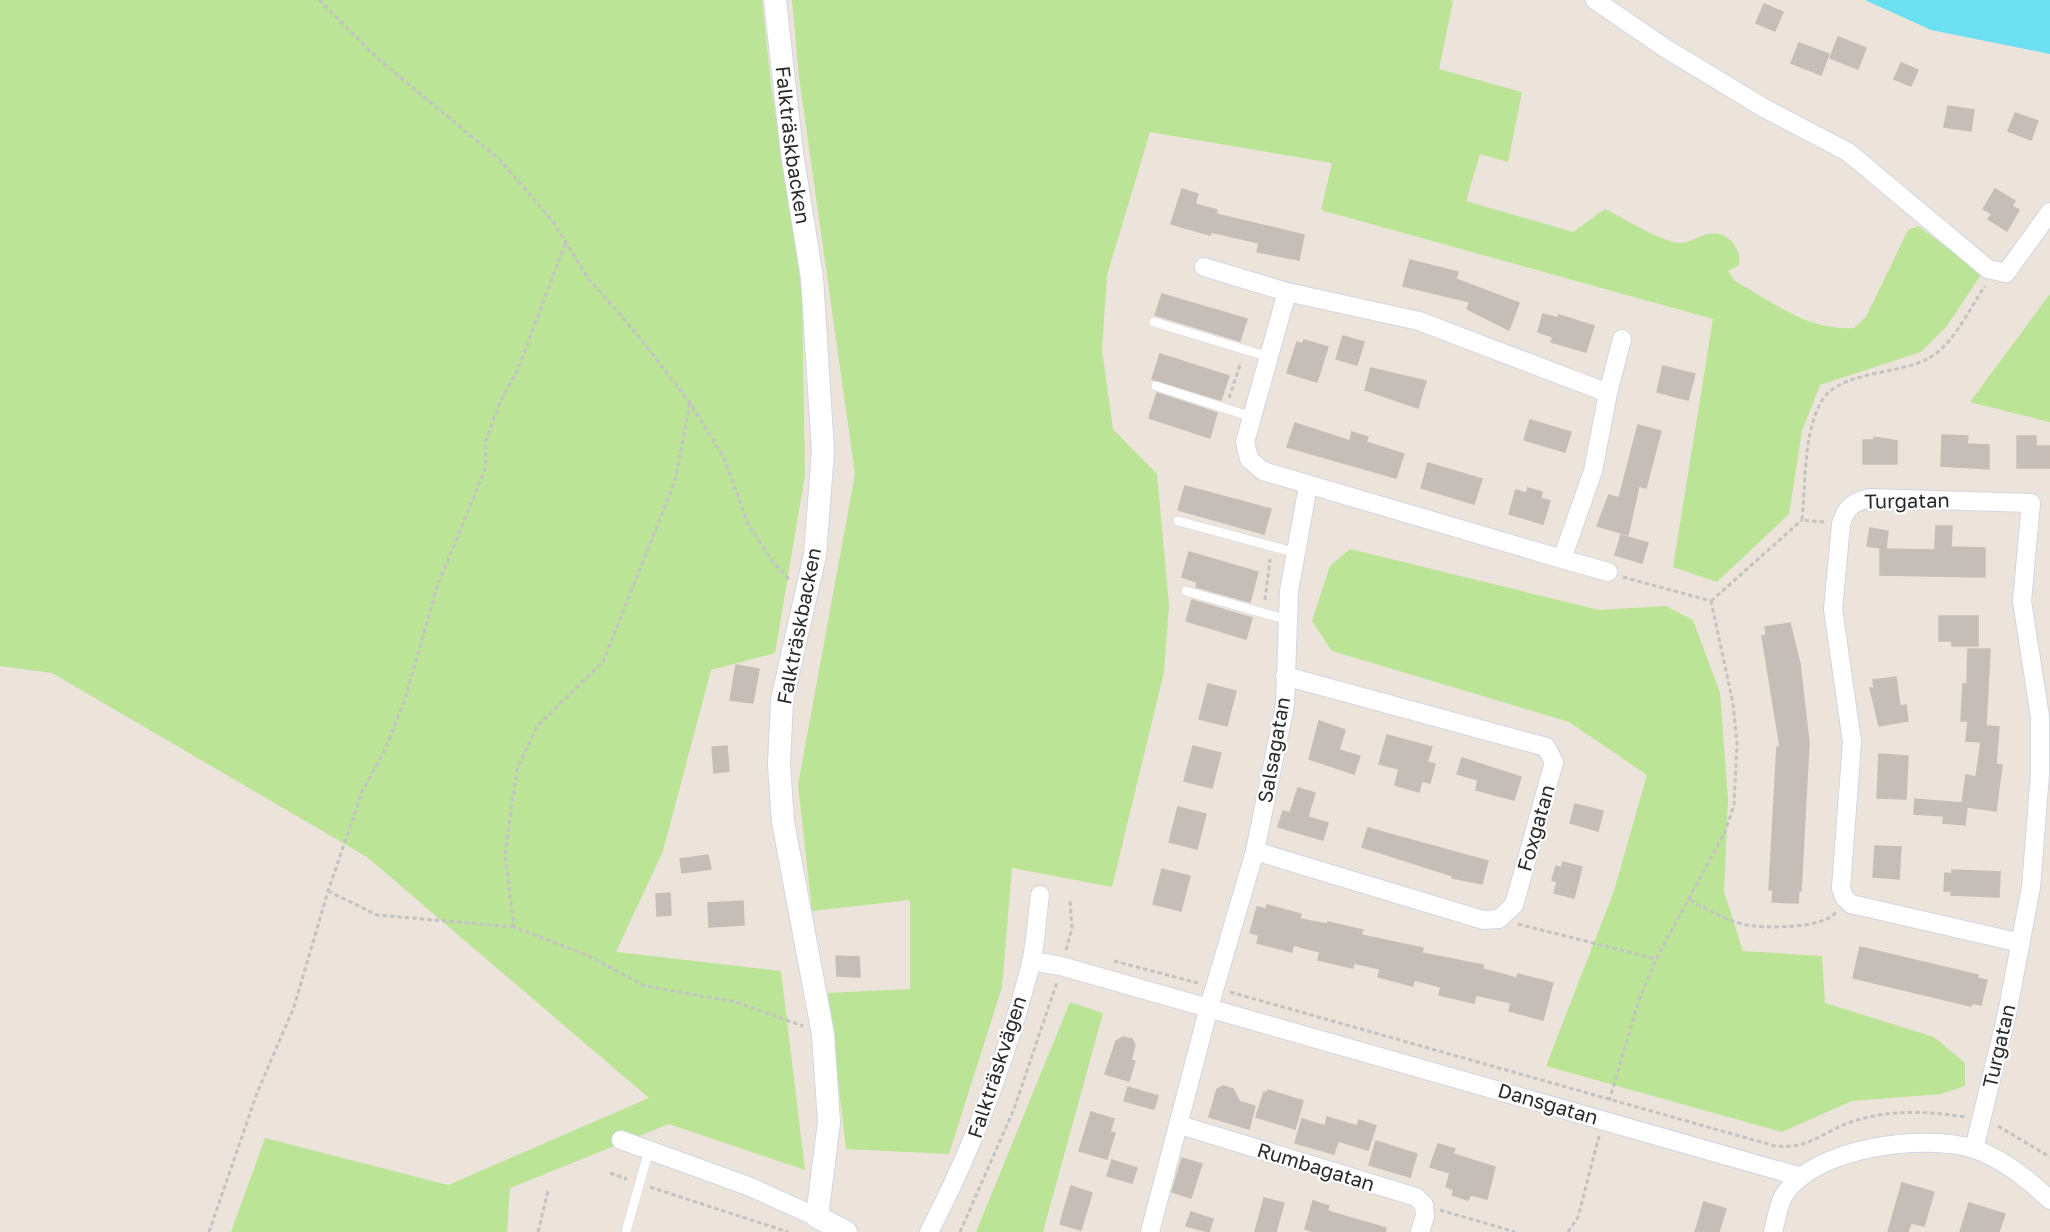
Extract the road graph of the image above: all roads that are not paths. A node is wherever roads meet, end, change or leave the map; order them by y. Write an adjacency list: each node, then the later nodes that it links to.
1 (775, 0): 31 (street, Falkträskbacken)
2 (1595, 0): 3 (street)
3 (2050, 212)
4 (1204, 267): 5 (street)
5 (1287, 291): 8 (street); 10 (street)
6 (1154, 322): 8 (lane)
7 (1622, 339): 10 (street)
8 (1269, 357): 11 (street)
9 (1156, 386): 11 (lane)
10 (1608, 393): 15 (street)
11 (1252, 417): 12 (street)
12 (1308, 486): 14 (street, Salsagatan); 15 (street)
13 (1178, 521): 14 (lane)
14 (1297, 553): 18 (street, Salsagatan)
15 (1562, 559): 16 (street)
16 (1608, 572)
17 (1186, 591): 18 (lane)
18 (1288, 620): 19 (street, Salsagatan)
19 (1285, 676): 20 (street, Salsagatan); 20 (street, Foxgatan)
20 (1255, 851): 24 (street, Salsagatan)
21 (1040, 895): 23 (street, Falkträskvägen)
22 (2021, 943): 22 (street, Turgatan); 27 (street, Turgatan)
23 (1031, 961): 24 (street, Dansgatan); 34 (street, Falkträskvägen)
24 (1209, 1007): 25 (street); 29 (street, Dansgatan)
25 (1180, 1125): 35 (street); 36 (street, Rumbagatan)
26 (621, 1140): 28 (street)
27 (1974, 1149): 29 (street); 30 (street)
28 (649, 1150): 31 (street); 32 (lane)
29 (1801, 1177): 37 (street)
30 (2050, 1200)
31 (817, 1217): 33 (street)
32 (626, 1232)
33 (846, 1232)
34 (929, 1232)
35 (1150, 1232)
36 (1420, 1232)
37 (1773, 1232)

